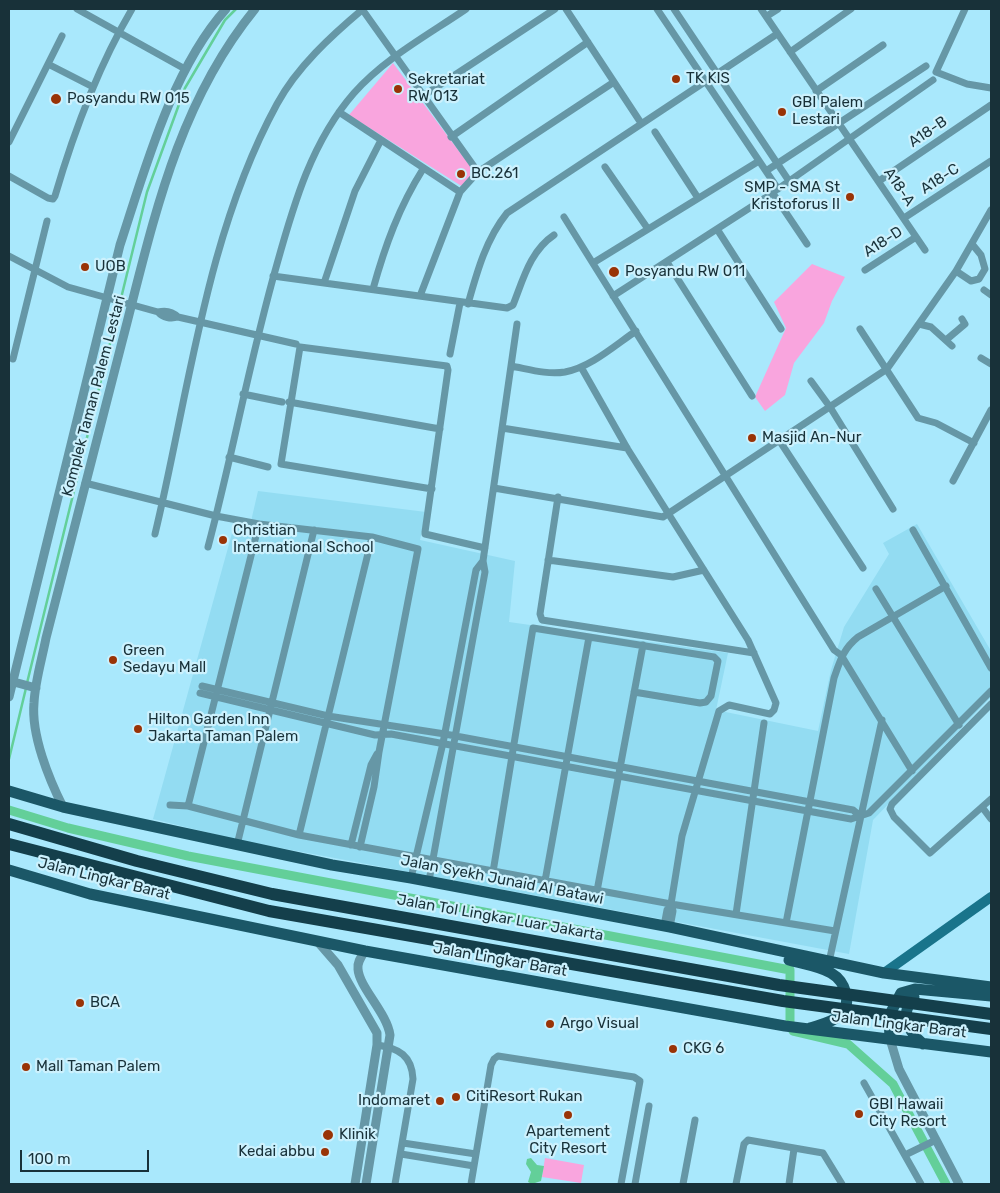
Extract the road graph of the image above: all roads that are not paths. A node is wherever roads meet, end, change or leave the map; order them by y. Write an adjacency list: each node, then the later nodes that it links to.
1 (77, 9): 16 (street)
2 (132, 9): 16 (street)
3 (226, 9): 25 (street, Komplek Taman Palem Lestari)
4 (255, 9): 82 (street, Komplek Taman Palem Lestari)
5 (362, 9): 22 (street); 84 (street)
6 (466, 9): 22 (street)
7 (555, 9): 33 (street)
8 (566, 9): 19 (street)
9 (657, 9): 27 (street)
10 (674, 9): 26 (street)
11 (761, 9): 15 (street, A18-A)
12 (778, 9): 15 (street)
13 (851, 9): 21 (street)
14 (965, 9): 31 (street)
15 (767, 16): 17 (street, A18-A)
16 (119, 31): 25 (street); 30 (street)
17 (777, 34): 21 (street, A18-A); 26 (street)
18 (62, 36): 23 (street)
19 (588, 42): 29 (street); 39 (street)
20 (883, 45): 32 (street)
21 (790, 52): 32 (street, A18-A)
22 (395, 58): 33 (street); 35 (street)
23 (48, 64): 30 (street); 42 (street)
24 (926, 66): 37 (street)
25 (185, 69): 80 (street, Komplek Taman Palem Lestari)
26 (718, 71): 27 (street); 45 (street)
27 (705, 80): 36 (street); 43 (street)
28 (933, 80): 41 (street)
29 (614, 82): 36 (street); 49 (street)
30 (93, 88): 50 (street)
31 (991, 88)
32 (816, 91): 37 (street, A18-A)
33 (423, 96): 39 (street)
34 (991, 105): 52 (street, A18-B)
35 (339, 112): 40 (street); 73 (street)
36 (640, 123): 81 (street)
37 (839, 125): 41 (street, A18-A); 45 (street)
38 (655, 132): 55 (street)
39 (452, 137): 49 (street)
40 (381, 140): 47 (street); 74 (street)
41 (849, 140): 51 (street); 52 (street, A18-A)
42 (9, 142)
43 (759, 161): 48 (street); 55 (street)
44 (991, 161): 58 (street, A18-C)
45 (778, 164): 48 (street); 51 (street)
46 (605, 166): 60 (street)
47 (423, 169): 54 (street); 75 (street)
48 (766, 171): 53 (street)
49 (478, 172): 54 (street)
50 (9, 176)
51 (789, 181): 53 (street)
52 (879, 181): 58 (street, A18-A)
53 (775, 190): 61 (street); 64 (street)
54 (460, 192): 78 (street)
55 (698, 198): 60 (street)
56 (991, 210): 65 (street)
57 (564, 217): 69 (street)
58 (904, 218): 63 (street, A18-A)
59 (47, 221): 70 (street)
60 (648, 229): 69 (street)
61 (717, 229): 68 (street); 87 (street)
62 (554, 235): 81 (street)
63 (916, 237): 66 (street, A18-A); 71 (street, A18-D)
64 (807, 244)
65 (972, 244): 72 (street); 72 (street)
66 (925, 250)
67 (9, 256): 70 (street)
68 (667, 262): 79 (street); 103 (street)
69 (592, 263): 79 (street)
70 (34, 270): 80 (street); 91 (street)
71 (866, 270)
72 (956, 271): 86 (street)
73 (273, 276): 74 (street); 92 (street)
74 (324, 283): 75 (street)
75 (373, 289): 78 (street)
76 (984, 290): 77 (street)
77 (991, 295)
78 (420, 296): 81 (street)
79 (613, 296): 89 (street)
80 (111, 299): 82 (street); 145 (street, Komplek Taman Palem Lestari)
81 (464, 303): 94 (street)
82 (129, 304): 84 (street); 116 (street, Komplek Taman Palem Lestari)
83 (962, 319): 86 (street)
84 (200, 322): 92 (street); 120 (street)
85 (517, 324): 98 (street)
86 (919, 324): 100 (street)
87 (782, 329)
88 (860, 329): 100 (street)
89 (636, 331): 99 (street); 114 (street)
90 (9, 332): 91 (street)
91 (17, 336): 96 (street)
92 (257, 336): 93 (street); 102 (street)
93 (296, 344)
94 (450, 354)
95 (981, 358): 97 (street)
96 (13, 359)
97 (991, 364)
98 (511, 366): 99 (street); 107 (street)
99 (581, 368): 111 (street)
100 (887, 369): 105 (street); 110 (street)
101 (810, 381): 105 (street)
102 (243, 394): 104 (street); 112 (street)
103 (752, 396)
104 (285, 402): 108 (street); 108 (street); 118 (street)
105 (830, 407): 109 (street); 121 (street)
106 (991, 410): 110 (street)
107 (502, 428): 111 (street); 117 (street)
108 (440, 429): 118 (street)
109 (779, 440): 114 (street); 133 (street)
110 (974, 443): 115 (street)
111 (627, 448): 122 (street)
112 (228, 457): 113 (street); 123 (street)
113 (268, 467)
114 (726, 473): 122 (street); 143 (street)
115 (953, 481)
116 (85, 483): 120 (street); 145 (street, Komplek Taman Palem Lestari)
117 (494, 488): 119 (street); 130 (street)
118 (432, 489): 130 (street)
119 (558, 497): 122 (street); 132 (street)
120 (162, 504): 123 (street); 127 (street)
121 (893, 509)
122 (669, 512): 134 (street)
123 (216, 516): 124 (street); 129 (street)
124 (258, 524): 125 (street); 146 (street)
125 (314, 530): 128 (street); 151 (street)
126 (913, 530): 135 (street)
127 (155, 534)
128 (372, 537): 154 (street); 157 (street)
129 (208, 547)
130 (485, 548): 131 (street)
131 (483, 560): 137 (street); 139 (street)
132 (548, 560): 134 (street); 142 (street)
133 (863, 568)
134 (704, 570): 142 (street)
135 (946, 586): 138 (street); 144 (street)
136 (876, 589): 138 (street)
137 (467, 613): 139 (street); 161 (street)
138 (894, 615): 143 (street); 159 (street)
139 (478, 616): 162 (street)
140 (589, 637): 141 (street); 165 (street); 168 (street)
141 (643, 645): 148 (street); 148 (street)
142 (754, 652): 173 (street)
143 (841, 655): 155 (street); 179 (street)
144 (991, 668)
145 (25, 685): 149 (street, Komplek Taman Palem Lestari); 182 (street, Komplek Taman Palem Lestari)
146 (217, 690): 150 (street); 150 (street); 151 (street)
147 (991, 691): 159 (street)
148 (634, 692): 170 (street)
149 (9, 697)
150 (215, 698): 153 (street); 181 (street)
151 (273, 704): 153 (street); 154 (street)
152 (991, 704): 183 (street)
153 (271, 712): 158 (street); 187 (street)
154 (328, 716): 157 (street); 158 (street)
155 (882, 720): 171 (street); 185 (street)
156 (764, 723): 175 (street)
157 (385, 724): 160 (street); 161 (street)
158 (326, 725): 160 (street); 189 (street)
159 (959, 725): 171 (street)
160 (383, 734): 163 (street); 166 (street)
161 (445, 734): 162 (street); 163 (street)
162 (455, 736): 164 (street); 165 (street)
163 (443, 744): 164 (street); 194 (street)
164 (453, 745): 167 (street); 195 (street)
165 (514, 747): 167 (street); 168 (street)
166 (378, 752): 192 (street); 193 (street)
167 (512, 756): 169 (street); 197 (street)
168 (567, 756): 169 (street); 170 (street)
169 (565, 766): 172 (street); 200 (street)
170 (621, 766): 172 (street); 173 (street)
171 (912, 772): 185 (street)
172 (619, 776): 174 (street); 201 (street)
173 (698, 781): 174 (street); 175 (street)
174 (695, 790): 178 (street); 203 (street)
175 (755, 791): 178 (street); 179 (street)
176 (12, 792): 182 (main road, Jalan Syekh Junaid Al Batawi)
177 (991, 799): 183 (street)
178 (754, 801): 184 (street); 204 (street)
179 (809, 801): 184 (street); 185 (street)
180 (170, 805): 181 (street)
181 (188, 806): 187 (street)
182 (64, 807): 191 (main road, Jalan Syekh Junaid Al Batawi)
183 (982, 807): 186 (street)
184 (808, 811): 185 (street); 205 (street)
185 (860, 816): 207 (street)
186 (991, 819)
187 (243, 822): 189 (street); 191 (street)
188 (9, 824): 216 (highway, Jalan Tol Lingkar Luar Jakarta)
189 (299, 835): 192 (street)
190 (9, 844): 218 (highway)
191 (237, 845): 198 (main road, Jalan Syekh Junaid Al Batawi)
192 (351, 845): 193 (street)
193 (360, 847): 194 (street)
194 (418, 857): 195 (street); 198 (street)
195 (433, 860): 197 (street); 199 (street)
196 (9, 870): 209 (main road, Jalan Lingkar Barat)
197 (492, 872): 200 (street)
198 (411, 878): 199 (main road, Jalan Syekh Junaid Al Batawi)
199 (429, 881): 206 (main road, Jalan Syekh Junaid Al Batawi)
200 (546, 881): 201 (street)
201 (597, 891): 203 (street)
202 (991, 897): 212 (main road)
203 (671, 904): 204 (street); 206 (street)
204 (736, 914): 205 (street)
205 (786, 923): 207 (street)
206 (667, 926): 208 (main road, Jalan Syekh Junaid Al Batawi)
207 (835, 931): 211 (street)
208 (694, 932): 211 (main road, Jalan Syekh Junaid Al Batawi); 217 (main road)
209 (318, 942): 210 (main road, Jalan Lingkar Barat); 221 (street)
210 (365, 951): 217 (main road, Jalan Lingkar Barat); 222 (street)
211 (829, 962): 212 (main road, Jalan Syekh Junaid Al Batawi)
212 (884, 974): 213 (main road, Jalan Syekh Junaid Al Batawi)
213 (991, 987)
214 (932, 990): 215 (main road); 219 (main road); 220 (main road)
215 (991, 996)
216 (991, 1014)
217 (805, 1028): 219 (main road, Jalan Lingkar Barat)
218 (991, 1029)
219 (890, 1039): 220 (main road, Jalan Lingkar Barat); 231 (street)
220 (923, 1044): 223 (main road, Jalan Lingkar Barat)
221 (377, 1045): 222 (street); 226 (street)
222 (389, 1046): 227 (street); 232 (street)
223 (991, 1052)
224 (864, 1083): 236 (street)
225 (649, 1106): 243 (street)
226 (367, 1109): 227 (street); 229 (street)
227 (378, 1111): 230 (street)
228 (694, 1120): 244 (street)
229 (364, 1129): 230 (street); 238 (street)
230 (375, 1131): 239 (street)
231 (933, 1141): 236 (street); 249 (street)
232 (403, 1143): 234 (street); 235 (street)
233 (794, 1149): 245 (street); 246 (street); 247 (street)
234 (401, 1154): 237 (street); 240 (street)
235 (476, 1154): 237 (street); 242 (street)
236 (905, 1155): 248 (street)
237 (474, 1166): 241 (street)
238 (355, 1184)
239 (366, 1184)
240 (395, 1184)
241 (471, 1184)
242 (621, 1184)
243 (635, 1184)
244 (683, 1184)
245 (736, 1184)
246 (789, 1184)
247 (842, 1184)
248 (921, 1184)
249 (959, 1184)

